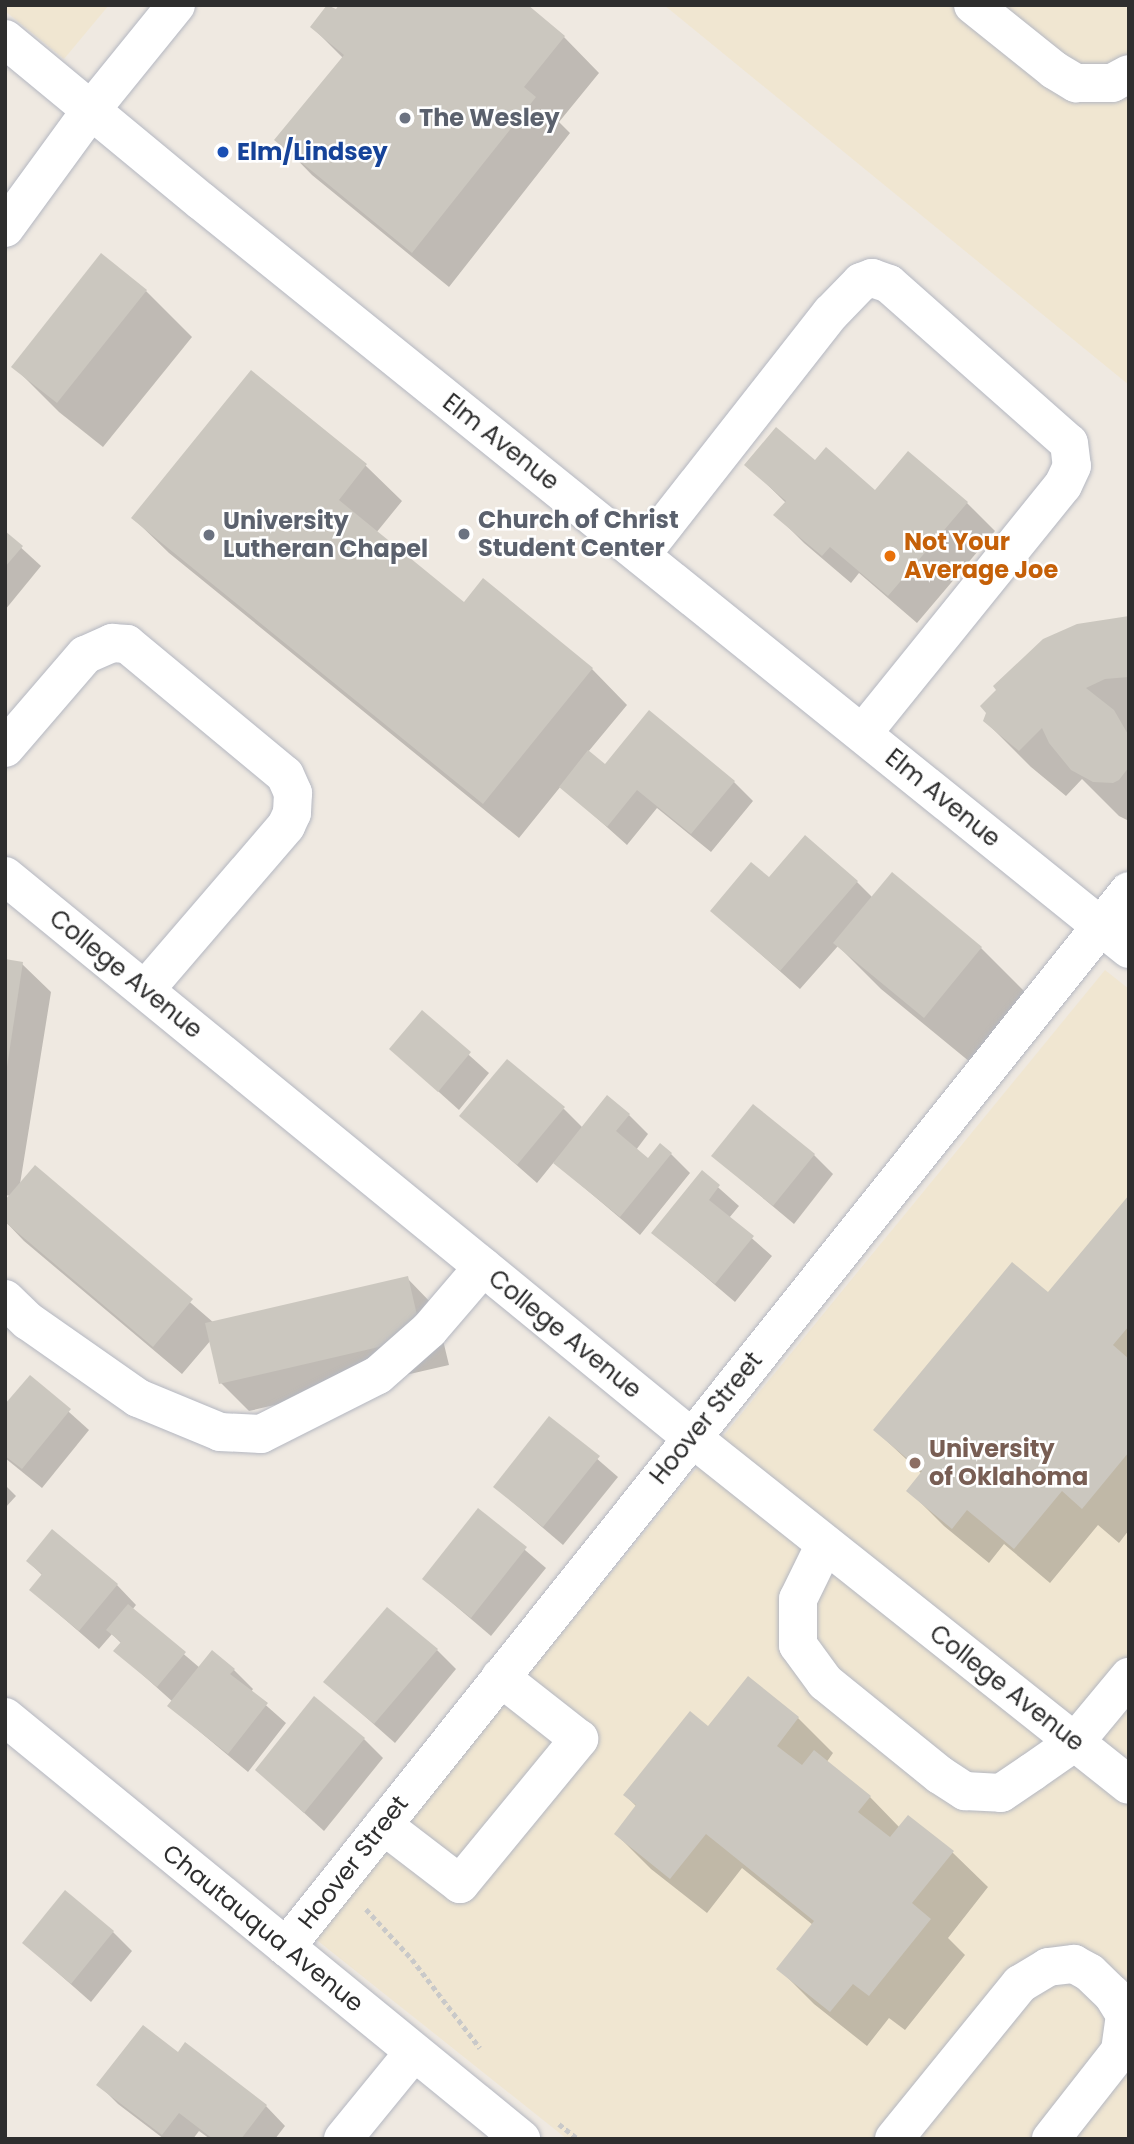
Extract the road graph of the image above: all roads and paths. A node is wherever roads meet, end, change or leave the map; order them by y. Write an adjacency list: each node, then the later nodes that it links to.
1 (177, 5): 5 (street)
2 (973, 5): 4 (street)
3 (5, 39): 5 (street, Elm Avenue)
4 (1129, 74)
5 (91, 110): 6 (street); 7 (street, Elm Avenue)
6 (5, 228)
7 (641, 555): 8 (street, Elm Avenue); 8 (street)
8 (863, 733): 12 (street, Elm Avenue)
9 (5, 748): 13 (street)
10 (5, 876): 13 (street, College Avenue)
11 (1129, 891): 12 (street, Hoover Street)
12 (1114, 937): 16 (street, Hoover Street)
13 (146, 989): 14 (street, College Avenue)
14 (483, 1267): 15 (street); 16 (street, College Avenue)
15 (5, 1299)
16 (691, 1437): 17 (street, College Avenue); 19 (street, Hoover Street)
17 (825, 1544): 21 (street, College Avenue); 21 (street)
18 (1129, 1676): 21 (street)
19 (500, 1677): 23 (street, Hoover Street); 23 (street)
20 (5, 1717): 25 (street, Chautauqua Avenue)
21 (1074, 1742): 22 (street, College Avenue)
22 (1129, 1785)
23 (383, 1825): 25 (street, Hoover Street)
24 (358, 1901): 26 (path)
25 (286, 1947): 27 (street, Chautauqua Avenue)
26 (481, 2050)
27 (414, 2052): 29 (street); 30 (street, Chautauqua Avenue)
28 (557, 2123): 31 (path)
29 (343, 2139)
30 (521, 2139)
31 (578, 2139)
32 (894, 2139): 33 (street)
33 (1051, 2139)

